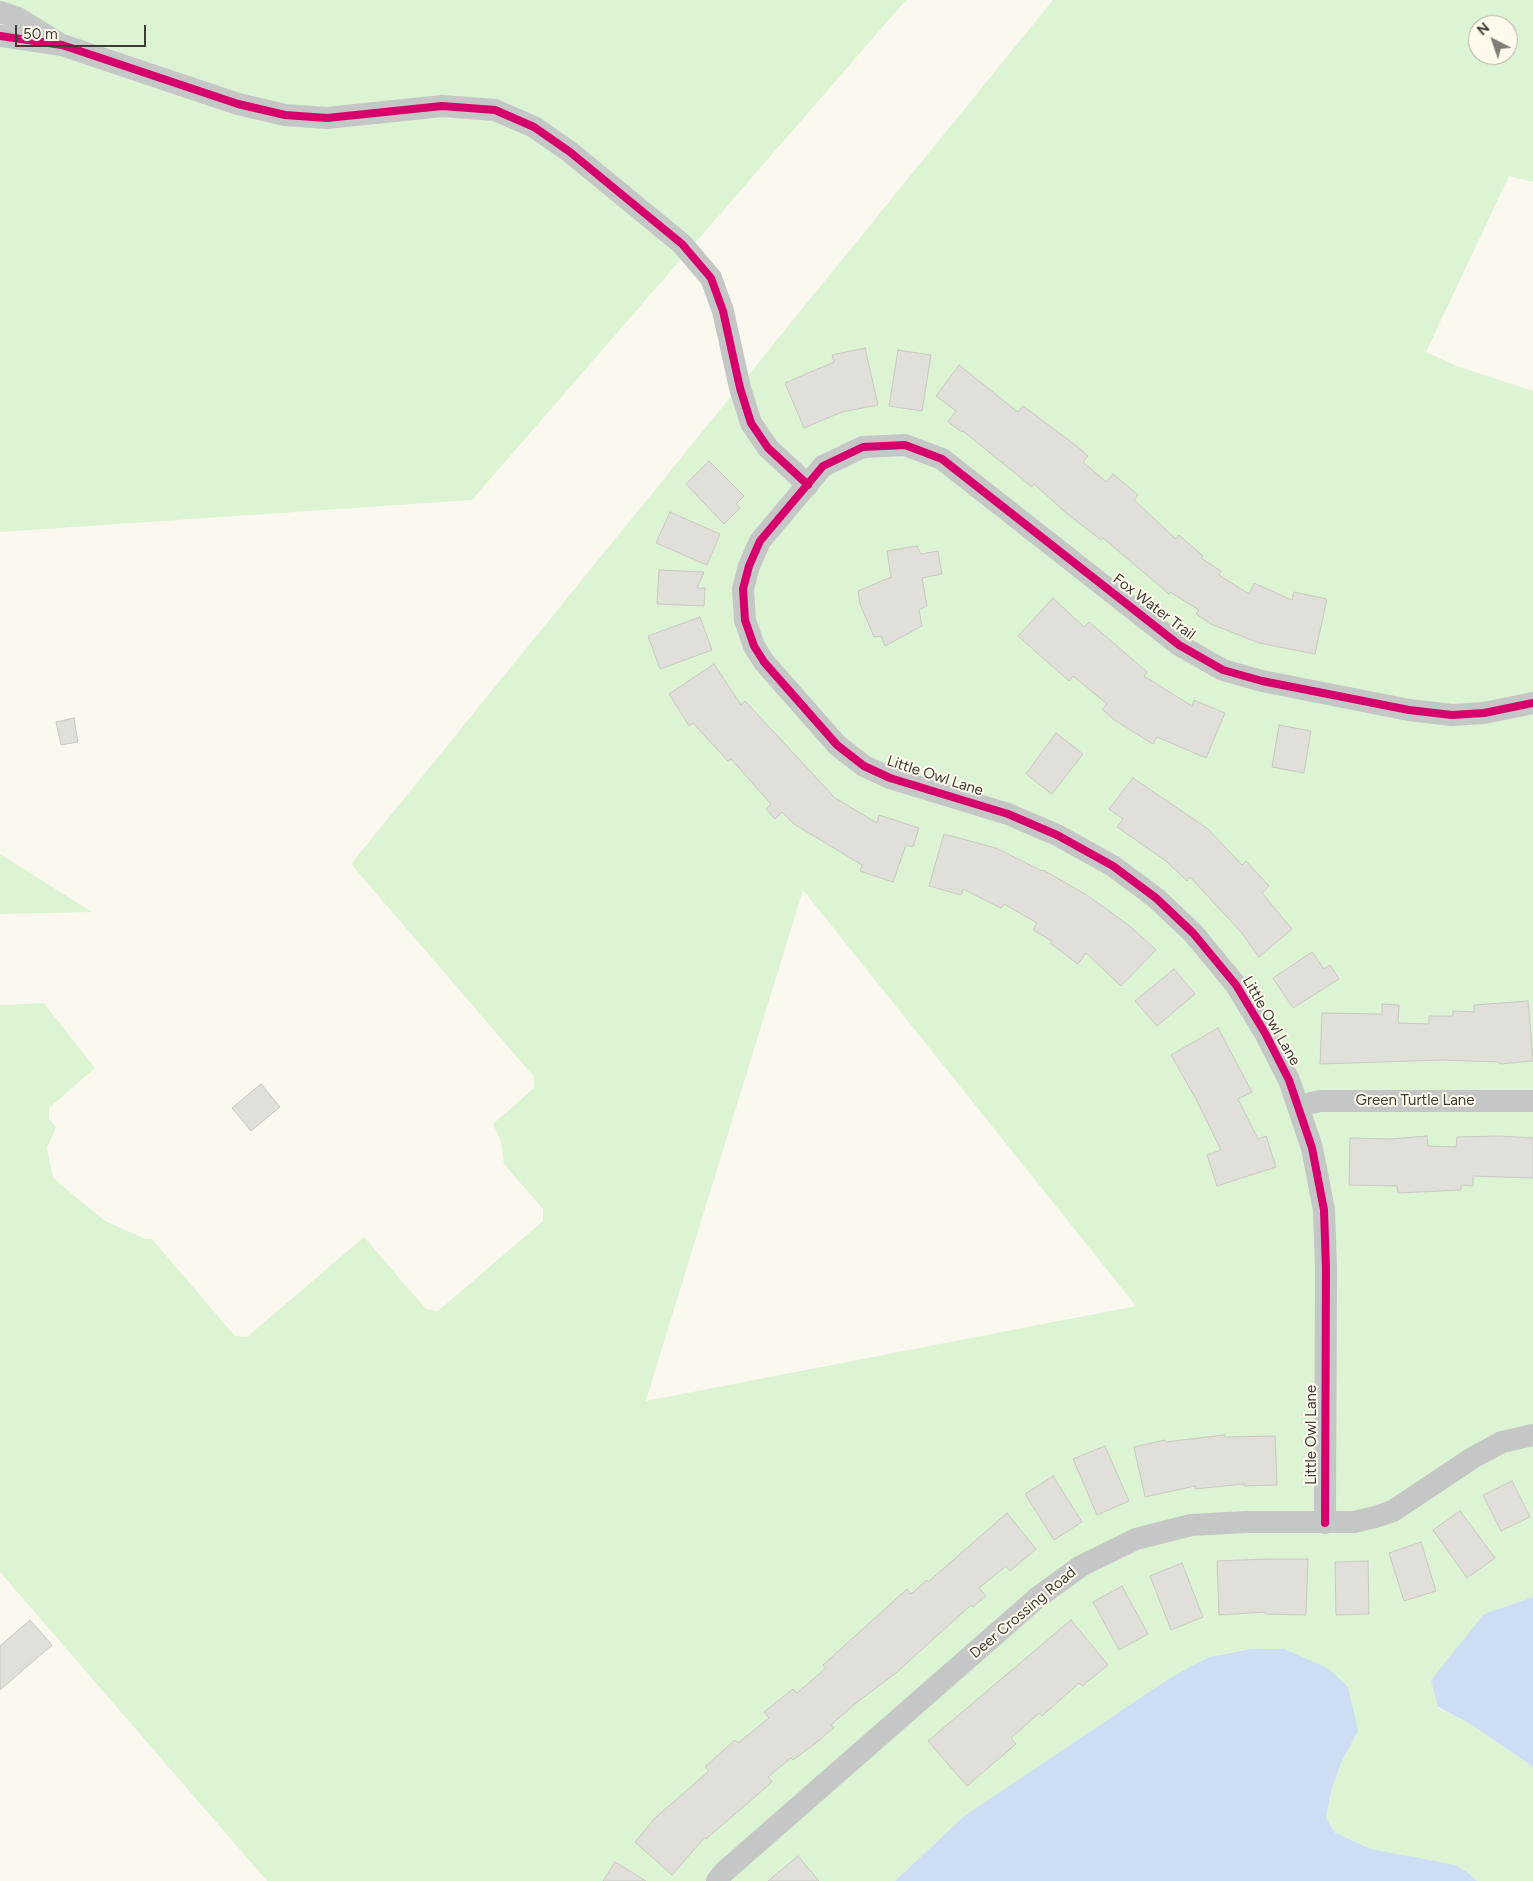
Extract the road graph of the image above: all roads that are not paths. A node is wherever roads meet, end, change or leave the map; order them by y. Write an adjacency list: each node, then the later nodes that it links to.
1 (0, 12): 3 (street)
2 (0, 36): 3 (street)
3 (62, 45): 4 (street)
4 (808, 485): 5 (street, Fox Water Trail); 7 (street, Little Owl Lane)
5 (1533, 703)
6 (1533, 1100): 7 (street, Green Turtle Lane)
7 (1298, 1106): 9 (street, Little Owl Lane)
8 (1533, 1435): 9 (street, Deer Crossing Road)
9 (1325, 1523): 10 (street, Deer Crossing Road)
10 (717, 1881)

